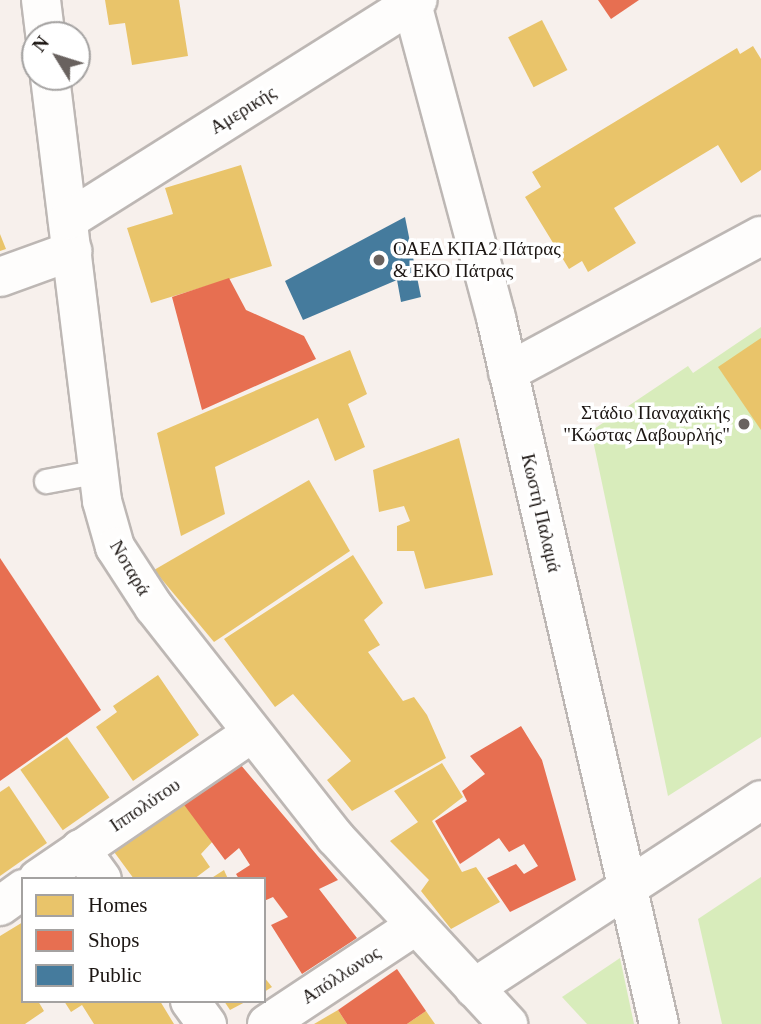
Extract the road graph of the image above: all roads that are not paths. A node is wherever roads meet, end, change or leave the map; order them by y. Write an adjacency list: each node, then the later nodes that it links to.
1 (41, 0): 3 (street)
2 (415, 2): 5 (street, Αμερικής); 8 (street, Κωστή Παλαμά)
3 (43, 21)
4 (52, 91): 5 (street, Νοταρά)
5 (70, 236): 7 (street, Αμερικής); 9 (street, Νοταρά)
6 (761, 236): 8 (street)
7 (0, 277)
8 (508, 372): 15 (street, Κωστή Παλαμά)
9 (99, 471): 10 (lane); 11 (street, Νοταρά)
10 (46, 481)
11 (252, 733): 13 (street, Ιππολύτου); 18 (street, Νοταρά)
12 (761, 800): 15 (street)
13 (91, 864): 14 (street, Ιππολύτου)
14 (45, 877)
15 (627, 886): 19 (street); 24 (street, Κωστή Παλαμά)
16 (21, 890): 17 (street)
17 (0, 906)
18 (415, 926): 19 (street, Νοταρά); 22 (street, Απόλλωνος)
19 (474, 988): 23 (street, Νοταρά)
20 (191, 1003): 21 (street)
21 (206, 1024)
22 (267, 1024)
23 (508, 1024)
24 (659, 1024)

